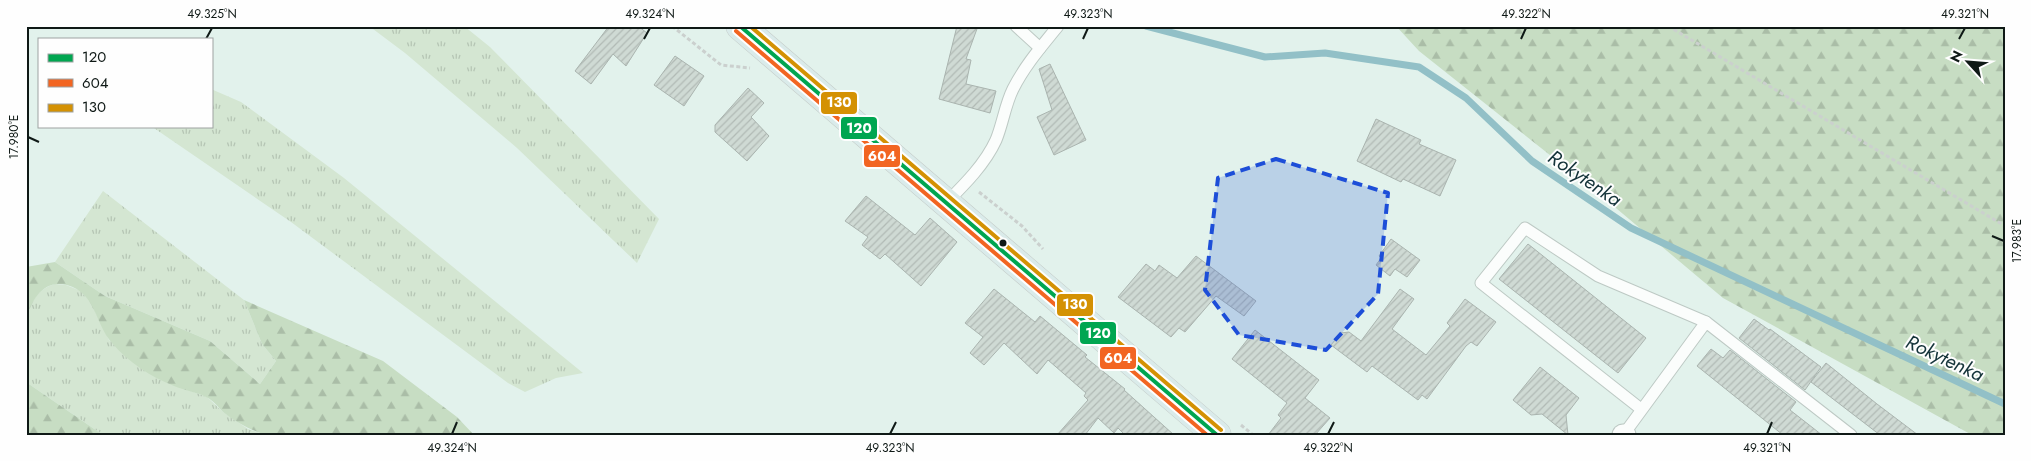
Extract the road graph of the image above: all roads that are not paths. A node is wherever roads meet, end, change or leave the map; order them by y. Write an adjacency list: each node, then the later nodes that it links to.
1 (740, 26): 5 (main road)
2 (1016, 26): 4 (lane)
3 (1058, 26): 4 (lane)
4 (1040, 48): 5 (lane)
5 (946, 203): 9 (main road)
6 (1706, 322): 7 (lane); 7 (lane); 10 (lane)
7 (1641, 409): 8 (lane)
8 (1624, 434)
9 (1218, 435)
10 (1851, 435)

